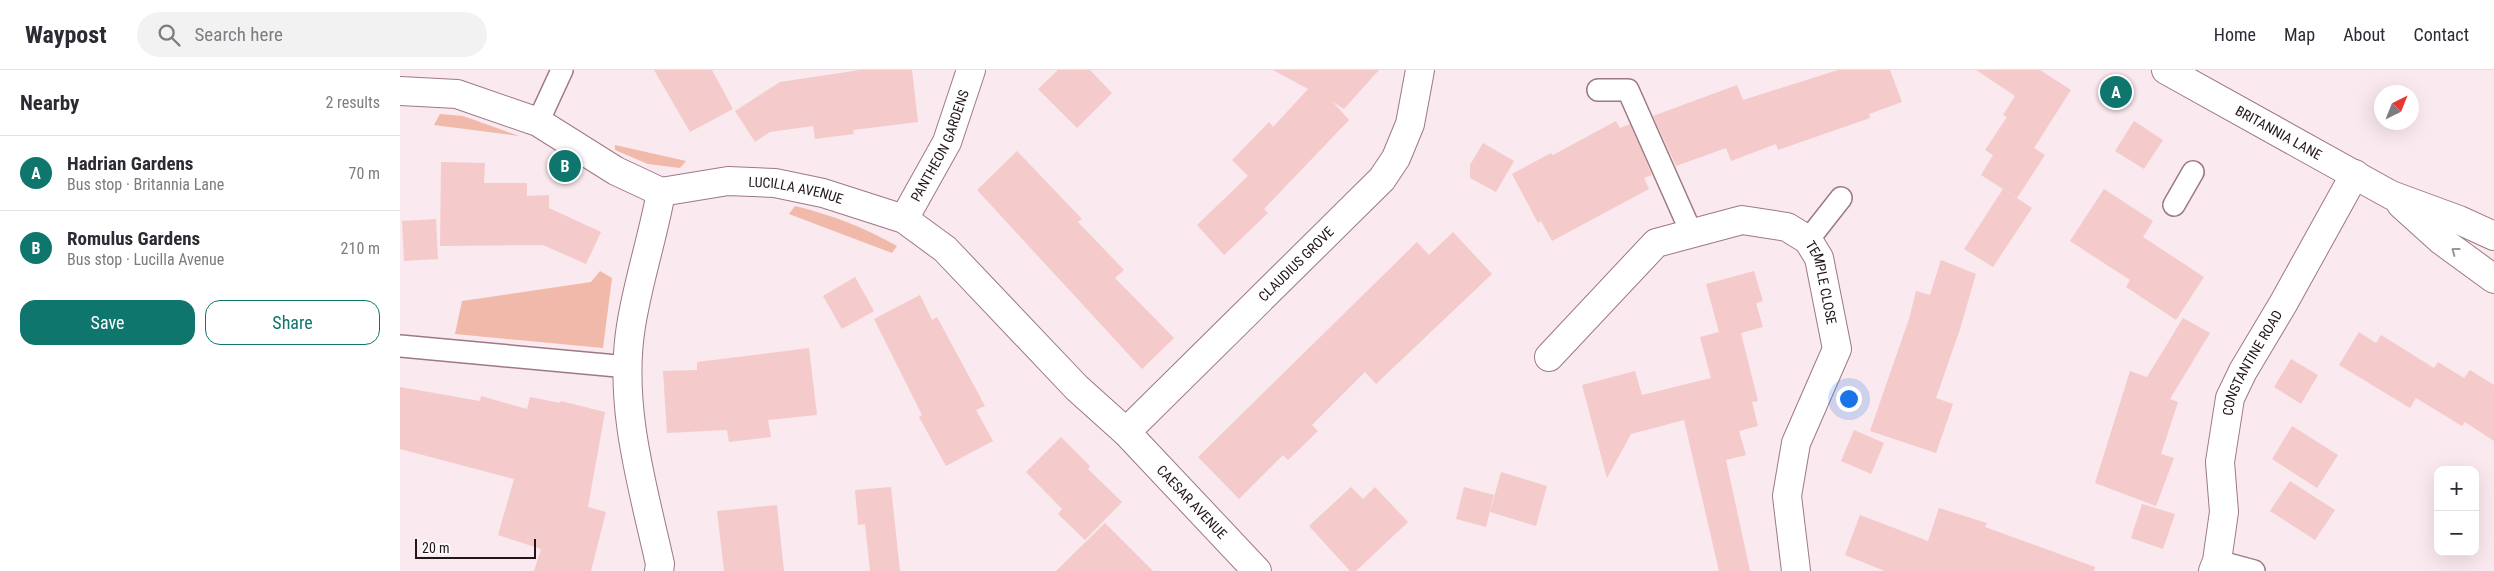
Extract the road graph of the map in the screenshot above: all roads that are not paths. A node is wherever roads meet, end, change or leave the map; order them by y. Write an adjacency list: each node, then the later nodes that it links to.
1 (562, 70): 7 (lane)
2 (971, 70): 14 (street, PANTHEON GARDENS)
3 (1420, 70): 22 (street, CLAUDIUS GROVE)
4 (2166, 70): 9 (street, BRITANNIA LANE)
5 (1598, 90): 15 (lane)
6 (400, 91): 7 (street)
7 (538, 122): 10 (street)
8 (2193, 172): 13 (lane)
9 (2355, 174): 11 (street, BRITANNIA LANE); 23 (street, CONSTANTINE ROAD)
10 (661, 192): 14 (street, LUCILLA AVENUE); 21 (street)
11 (2391, 195): 16 (street, BRITANNIA LANE); 18 (street, BRITANNIA LANE, one-way to 11)
12 (1841, 198): 17 (lane)
13 (2174, 205)
14 (904, 218): 22 (street, LUCILLA AVENUE)
15 (1690, 232): 17 (street, TEMPLE CLOSE); 20 (street, TEMPLE CLOSE)
16 (2494, 236)
17 (1808, 240): 26 (street, TEMPLE CLOSE)
18 (2494, 279)
19 (400, 346): 21 (lane)
20 (1549, 357)
21 (628, 367): 24 (street)
22 (1126, 432): 25 (street, CAESAR AVENUE)
23 (2215, 566): 27 (lane)
24 (659, 571)
25 (1257, 571)
26 (1796, 571)
27 (2254, 571)

